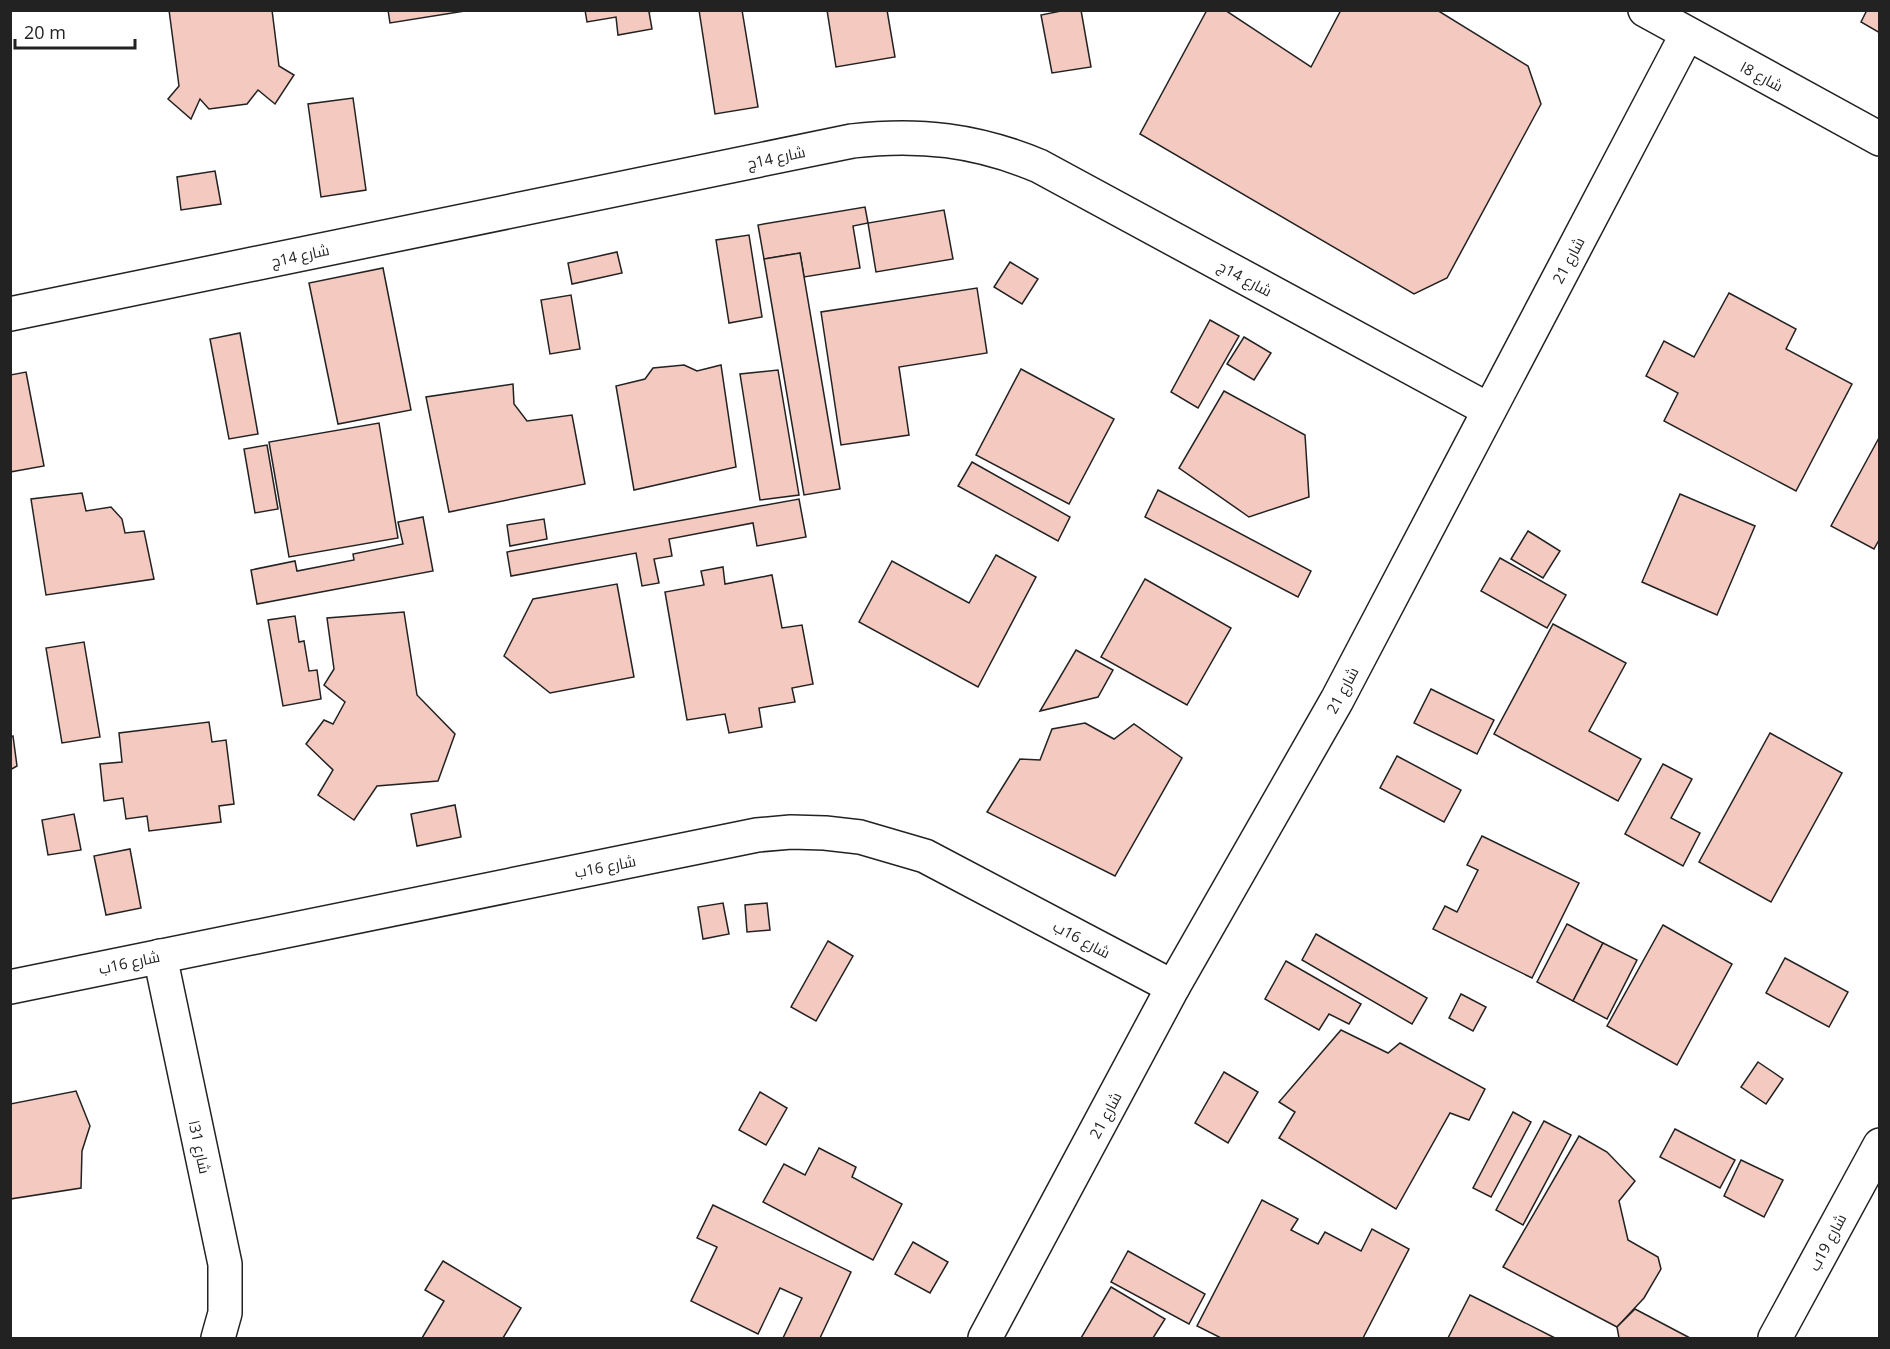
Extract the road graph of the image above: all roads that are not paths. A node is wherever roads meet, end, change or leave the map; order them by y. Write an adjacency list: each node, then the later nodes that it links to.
1 (1645, 10): 2 (street, شارع 8ا)
2 (1686, 36): 3 (street, شارع 8ا); 5 (street, شارع 21)
3 (1880, 139)
4 (10, 314): 5 (street, شارع 14ج)
5 (1489, 410): 8 (street, شارع 21)
6 (160, 956): 7 (street, شارع 16ب); 8 (street, شارع 16ب); 10 (street, شارع 31ا)
7 (10, 987)
8 (1173, 987): 11 (street, شارع 21)
9 (1880, 1145): 12 (street, شارع 19ب)
10 (218, 1338)
11 (985, 1338)
12 (1775, 1338)

